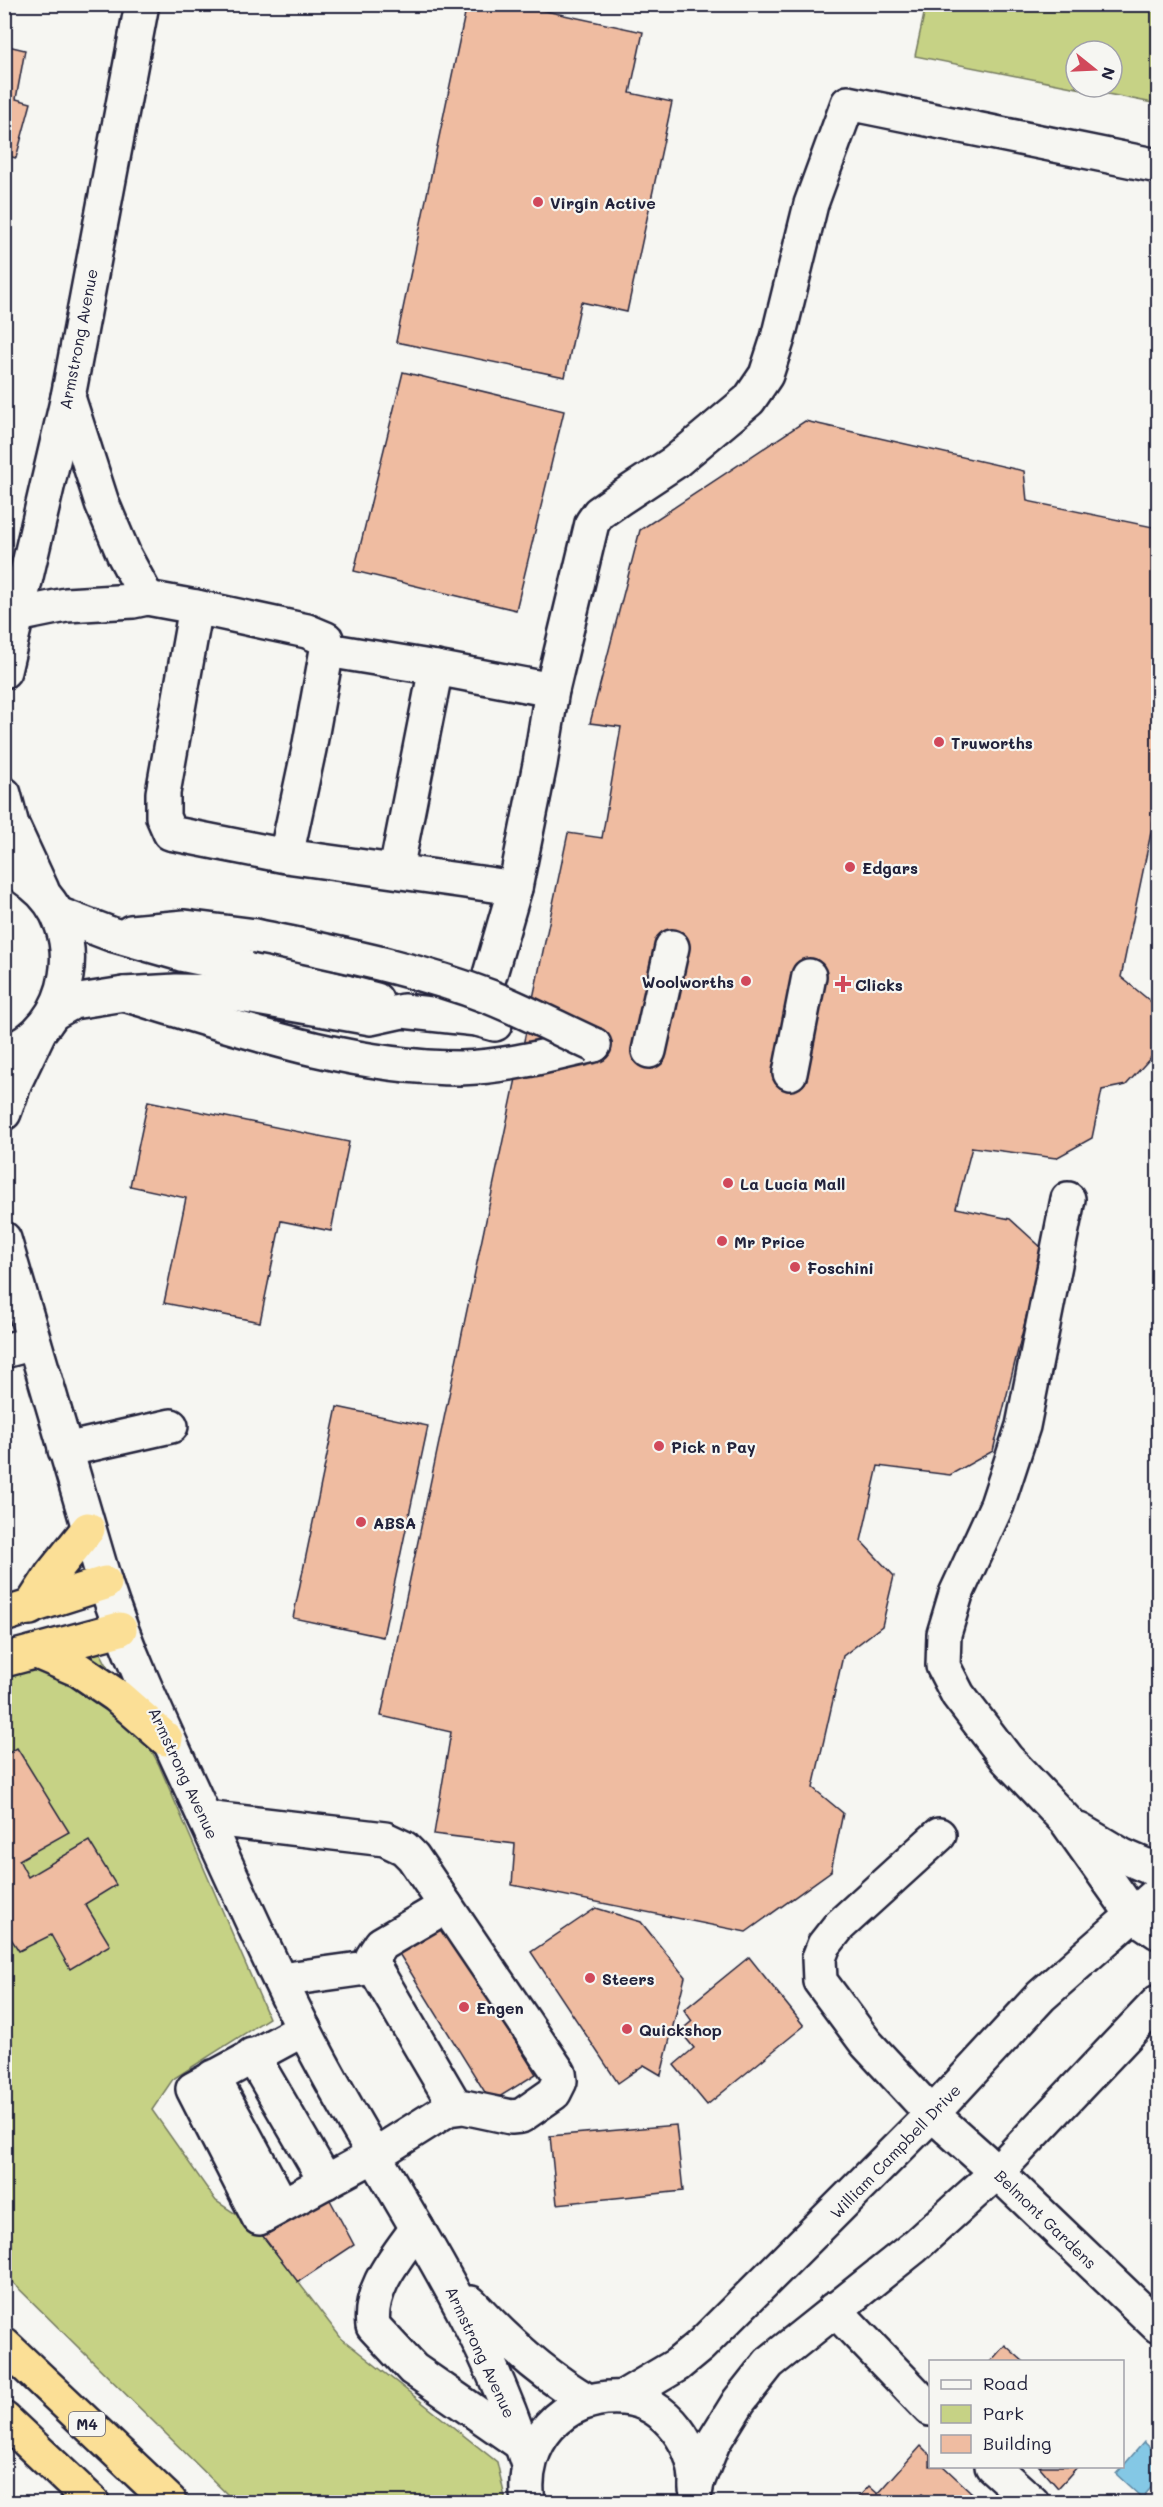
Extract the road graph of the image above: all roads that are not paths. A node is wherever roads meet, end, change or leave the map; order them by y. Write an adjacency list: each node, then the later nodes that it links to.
1 (142, 4): 3 (street, Armstrong Avenue)
2 (1158, 166): 10 (street)
3 (68, 397): 4 (street); 6 (street, Armstrong Avenue)
4 (147, 598): 5 (street); 6 (street)
5 (196, 607): 7 (street); 12 (street)
6 (17, 615): 9 (street, Armstrong Avenue)
7 (327, 651): 8 (street); 12 (street)
8 (436, 668): 10 (street); 14 (street)
9 (4, 671)
10 (552, 690): 15 (street)
11 (4, 794): 16 (street)
12 (286, 856): 14 (street)
13 (4, 867): 16 (street)
14 (396, 870): 15 (street)
15 (514, 888): 21 (street)
16 (51, 903): 17 (street); 22 (street)
17 (111, 934): 20 (street, bridge); 21 (street)
18 (672, 947): 23 (street)
19 (809, 976): 25 (street)
20 (124, 994): 21 (street); 22 (street)
21 (403, 1011)
22 (47, 1022): 24 (street); 26 (street)
23 (649, 1051)
24 (4, 1053)
25 (790, 1073)
26 (4, 1113)
27 (1068, 1199): 40 (street)
28 (4, 1239): 29 (street, Armstrong Avenue)
29 (19, 1347): 31 (street, Armstrong Avenue)
30 (171, 1426): 31 (street)
31 (65, 1450): 32 (street, Armstrong Avenue)
32 (88, 1528): 33 (street, Armstrong Avenue); 34 (highway)
33 (105, 1583): 34 (highway); 35 (street, Armstrong Avenue)
34 (17, 1611)
35 (120, 1629): 36 (highway); 38 (street, Armstrong Avenue)
36 (37, 1652): 37 (highway); 38 (highway)
37 (4, 1660)
38 (166, 1739): 39 (street, Armstrong Avenue)
39 (205, 1818): 44 (street); 47 (street, Armstrong Avenue)
40 (1067, 1822): 42 (street); 45 (street)
41 (939, 1835): 52 (street, Belmont Gardens)
42 (1158, 1871)
43 (1158, 1893): 45 (street, William Campbell Drive)
44 (446, 1906): 46 (street); 51 (street)
45 (1146, 1924): 52 (street, William Campbell Drive)
46 (374, 1967): 47 (street); 51 (street)
47 (280, 1980): 49 (street, Armstrong Avenue)
48 (1158, 2002): 54 (street)
49 (304, 2029): 50 (street); 53 (street, Armstrong Avenue)
50 (252, 2055): 55 (street); 55 (street)
51 (456, 2107): 53 (street)
52 (932, 2114): 54 (street, Belmont Gardens); 61 (street, William Campbell Drive)
53 (375, 2155): 55 (street); 56 (street, Armstrong Avenue)
54 (997, 2172): 58 (street); 59 (street, Belmont Gardens)
55 (326, 2182)
56 (417, 2228): 57 (street, Armstrong Avenue); 65 (street)
57 (444, 2274): 62 (street, Armstrong Avenue); 65 (street, Armstrong Avenue)
58 (834, 2309): 63 (street); 67 (street)
59 (1158, 2326)
60 (4, 2345): 69 (highway, M4)
61 (623, 2397): 62 (street); 67 (street)
62 (588, 2401): 65 (street)
63 (929, 2408)
64 (4, 2419): 68 (highway)
65 (525, 2454): 70 (street)
66 (994, 2468): 71 (street)
67 (695, 2494)
68 (92, 2502)
69 (170, 2502)
70 (528, 2502)
71 (1032, 2502)

